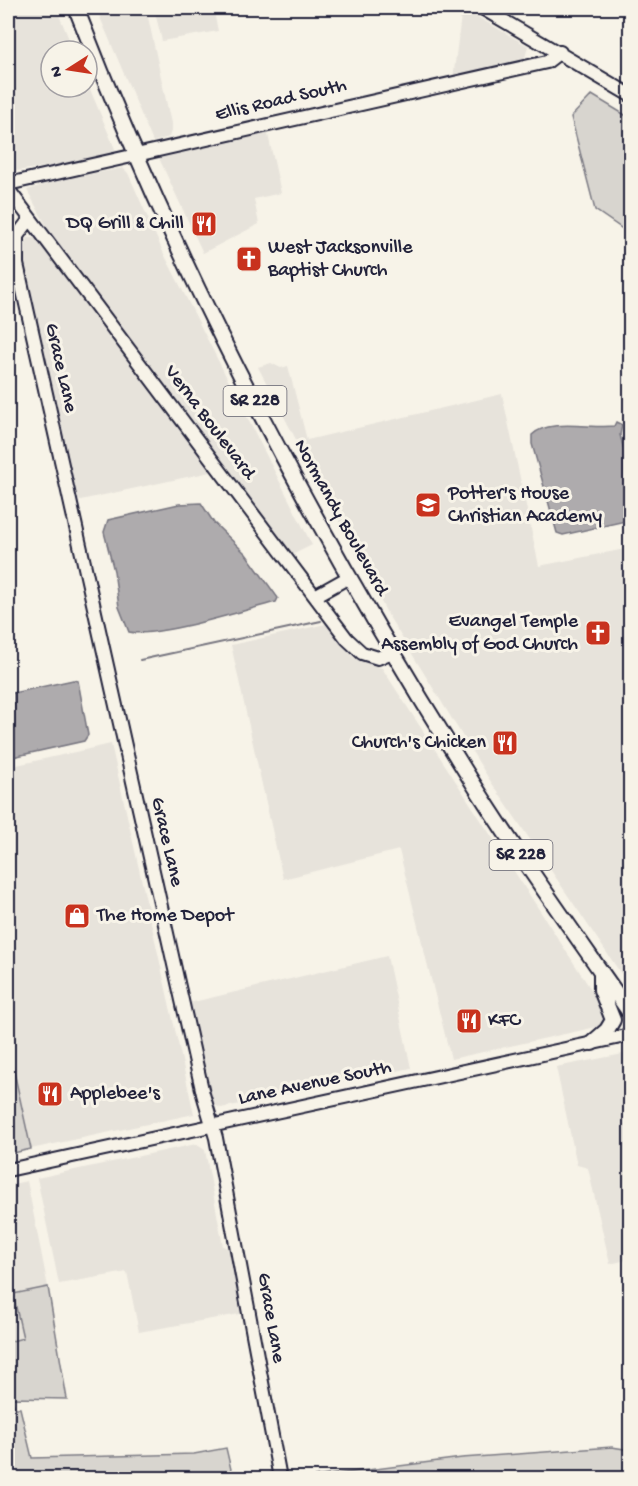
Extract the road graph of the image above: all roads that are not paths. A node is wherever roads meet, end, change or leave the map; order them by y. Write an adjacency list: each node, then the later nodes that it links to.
1 (76, 8): 5 (main road, Normandy Boulevard / SR 228)
2 (482, 8): 3 (street)
3 (560, 52): 4 (street); 5 (street, Ellis Road South)
4 (630, 95)
5 (137, 154): 6 (street, Ellis Road South); 9 (main road, Normandy Boulevard / SR 228)
6 (8, 184)
7 (8, 189): 8 (street, Verna Boulevard)
8 (30, 219): 10 (street, Verna Boulevard); 16 (street, Grace Lane)
9 (349, 577): 10 (street); 11 (main road, Normandy Boulevard / SR 228)
10 (315, 596): 11 (street, Verna Boulevard)
11 (392, 651): 12 (main road, Normandy Boulevard / SR 228)
12 (601, 971): 13 (main road, Normandy Boulevard / SR 228); 15 (main road)
13 (630, 1013)
14 (630, 1035): 15 (street, Lane Avenue South)
15 (592, 1043): 16 (street, Lane Avenue South)
16 (213, 1126): 17 (street, Lane Avenue South); 18 (street, Grace Lane)
17 (8, 1170)
18 (280, 1479)

